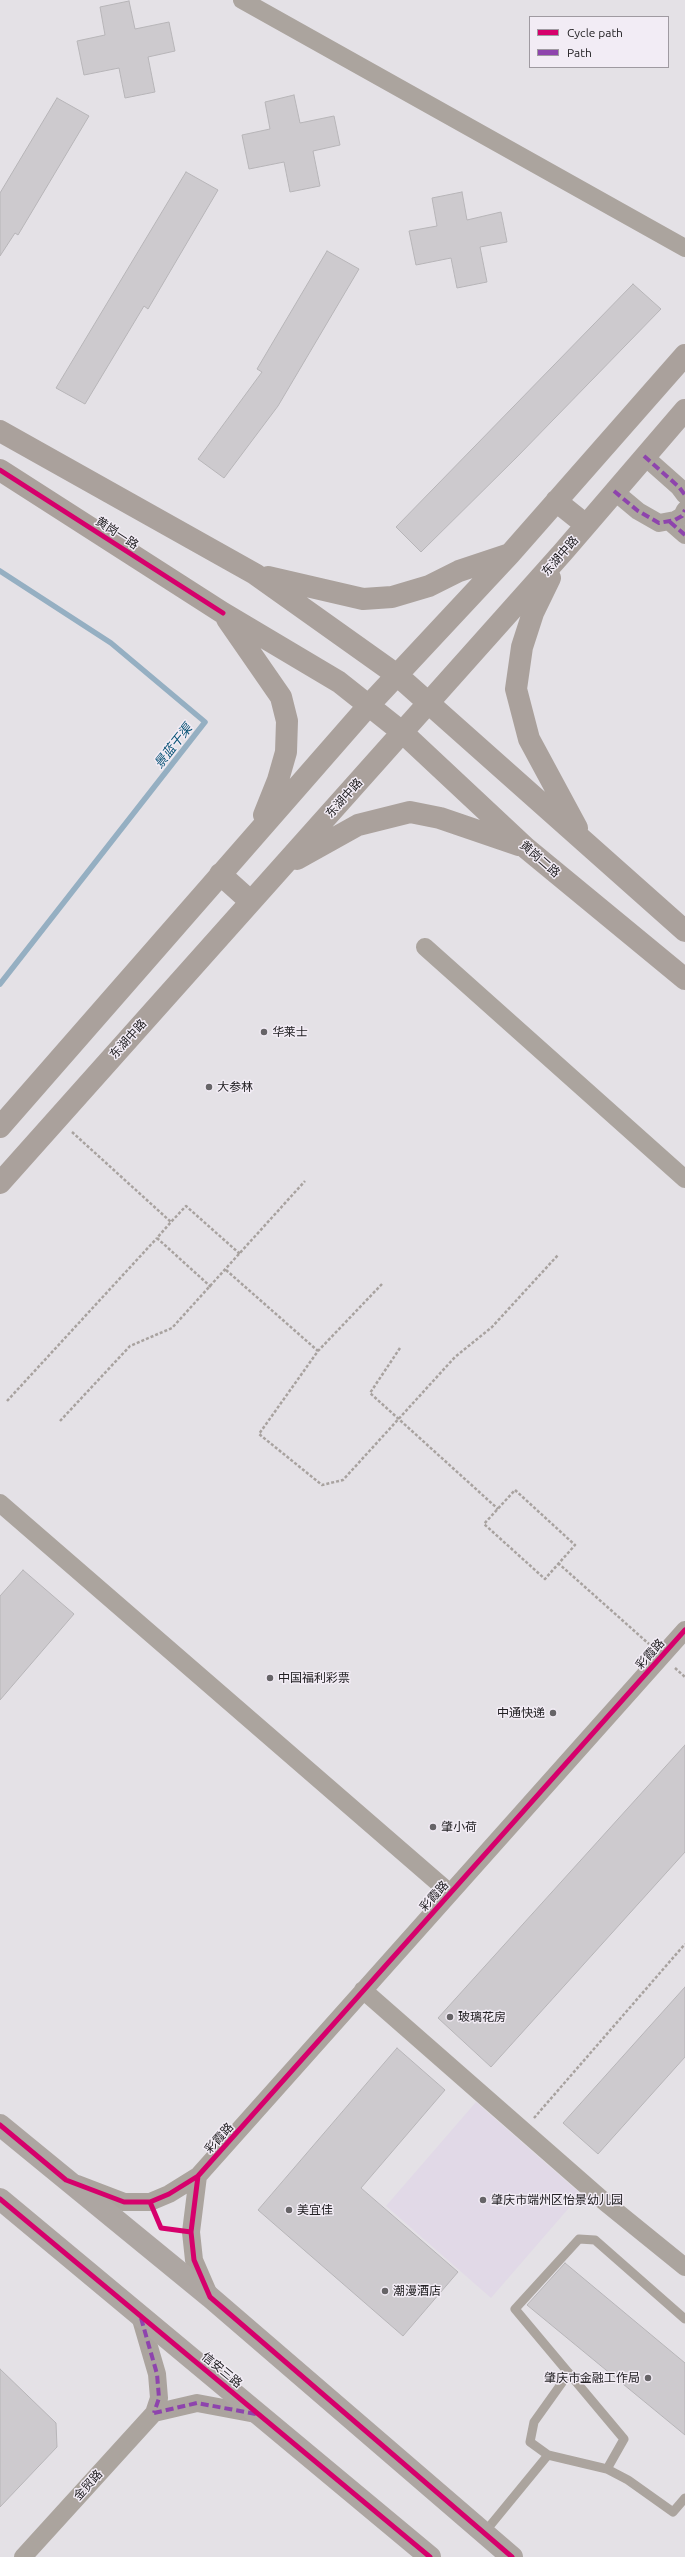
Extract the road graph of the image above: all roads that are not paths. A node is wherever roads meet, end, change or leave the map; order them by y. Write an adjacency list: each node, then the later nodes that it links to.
1 (242, 0): 2 (street)
2 (685, 248)
3 (685, 355): 10 (main road)
4 (685, 410): 6 (main road, 东湖中路)
5 (0, 431): 17 (main road)
6 (644, 456): 8 (main road, 东湖中路); 9 (street)
7 (0, 470): 18 (main road, 黄岗一路)
8 (614, 491): 12 (street); 13 (main road, 东湖中路)
9 (685, 495)
10 (556, 501): 13 (main road); 16 (main road)
11 (685, 510): 12 (street)
12 (670, 522): 14 (street)
13 (586, 525): 15 (main road, 东湖中路)
14 (685, 535)
15 (563, 552): 20 (main road, 东湖中路); 24 (main road)
16 (510, 554): 17 (main road); 19 (main road)
17 (255, 574): 19 (main road)
18 (223, 613): 21 (main road, 黄岗一路); 23 (main road)
19 (397, 675): 20 (main road); 21 (main road)
20 (429, 703): 22 (main road, 东湖中路); 24 (main road)
21 (369, 705): 22 (main road, 黄岗二路); 23 (main road)
22 (402, 732): 25 (main road, 黄岗二路); 26 (main road, 东湖中路)
23 (256, 832): 27 (main road)
24 (586, 844): 29 (main road)
25 (526, 848): 26 (main road); 31 (main road, 黄岗二路)
26 (279, 870): 28 (main road, 东湖中路)
27 (220, 874): 28 (main road); 32 (main road)
28 (250, 901): 34 (main road, 东湖中路)
29 (685, 932)
30 (425, 946): 33 (street)
31 (685, 979)
32 (0, 1127)
33 (685, 1179)
34 (0, 1183)
35 (0, 1503): 37 (street)
36 (685, 1630): 37 (street, 彩霞路)
37 (450, 1893): 38 (street, 彩霞路)
38 (364, 1990): 40 (street, 彩霞路); 43 (street)
39 (0, 2125): 41 (main road)
40 (198, 2176): 41 (street, 彩霞路); 44 (street)
41 (66, 2180): 44 (main road)
42 (0, 2199): 45 (main road, 信安三路)
43 (685, 2267)
44 (210, 2297): 53 (main road)
45 (140, 2316): 48 (street); 49 (main road, 信安三路)
46 (685, 2319): 47 (lane)
47 (569, 2373): 50 (lane); 51 (lane)
48 (154, 2414): 49 (street); 54 (street, 金贸路)
49 (261, 2415): 55 (main road, 信安三路)
50 (548, 2455): 51 (lane); 53 (lane)
51 (607, 2469): 52 (lane)
52 (685, 2498)
53 (484, 2533): 56 (main road)
54 (23, 2557)
55 (430, 2557)
56 (512, 2557)

